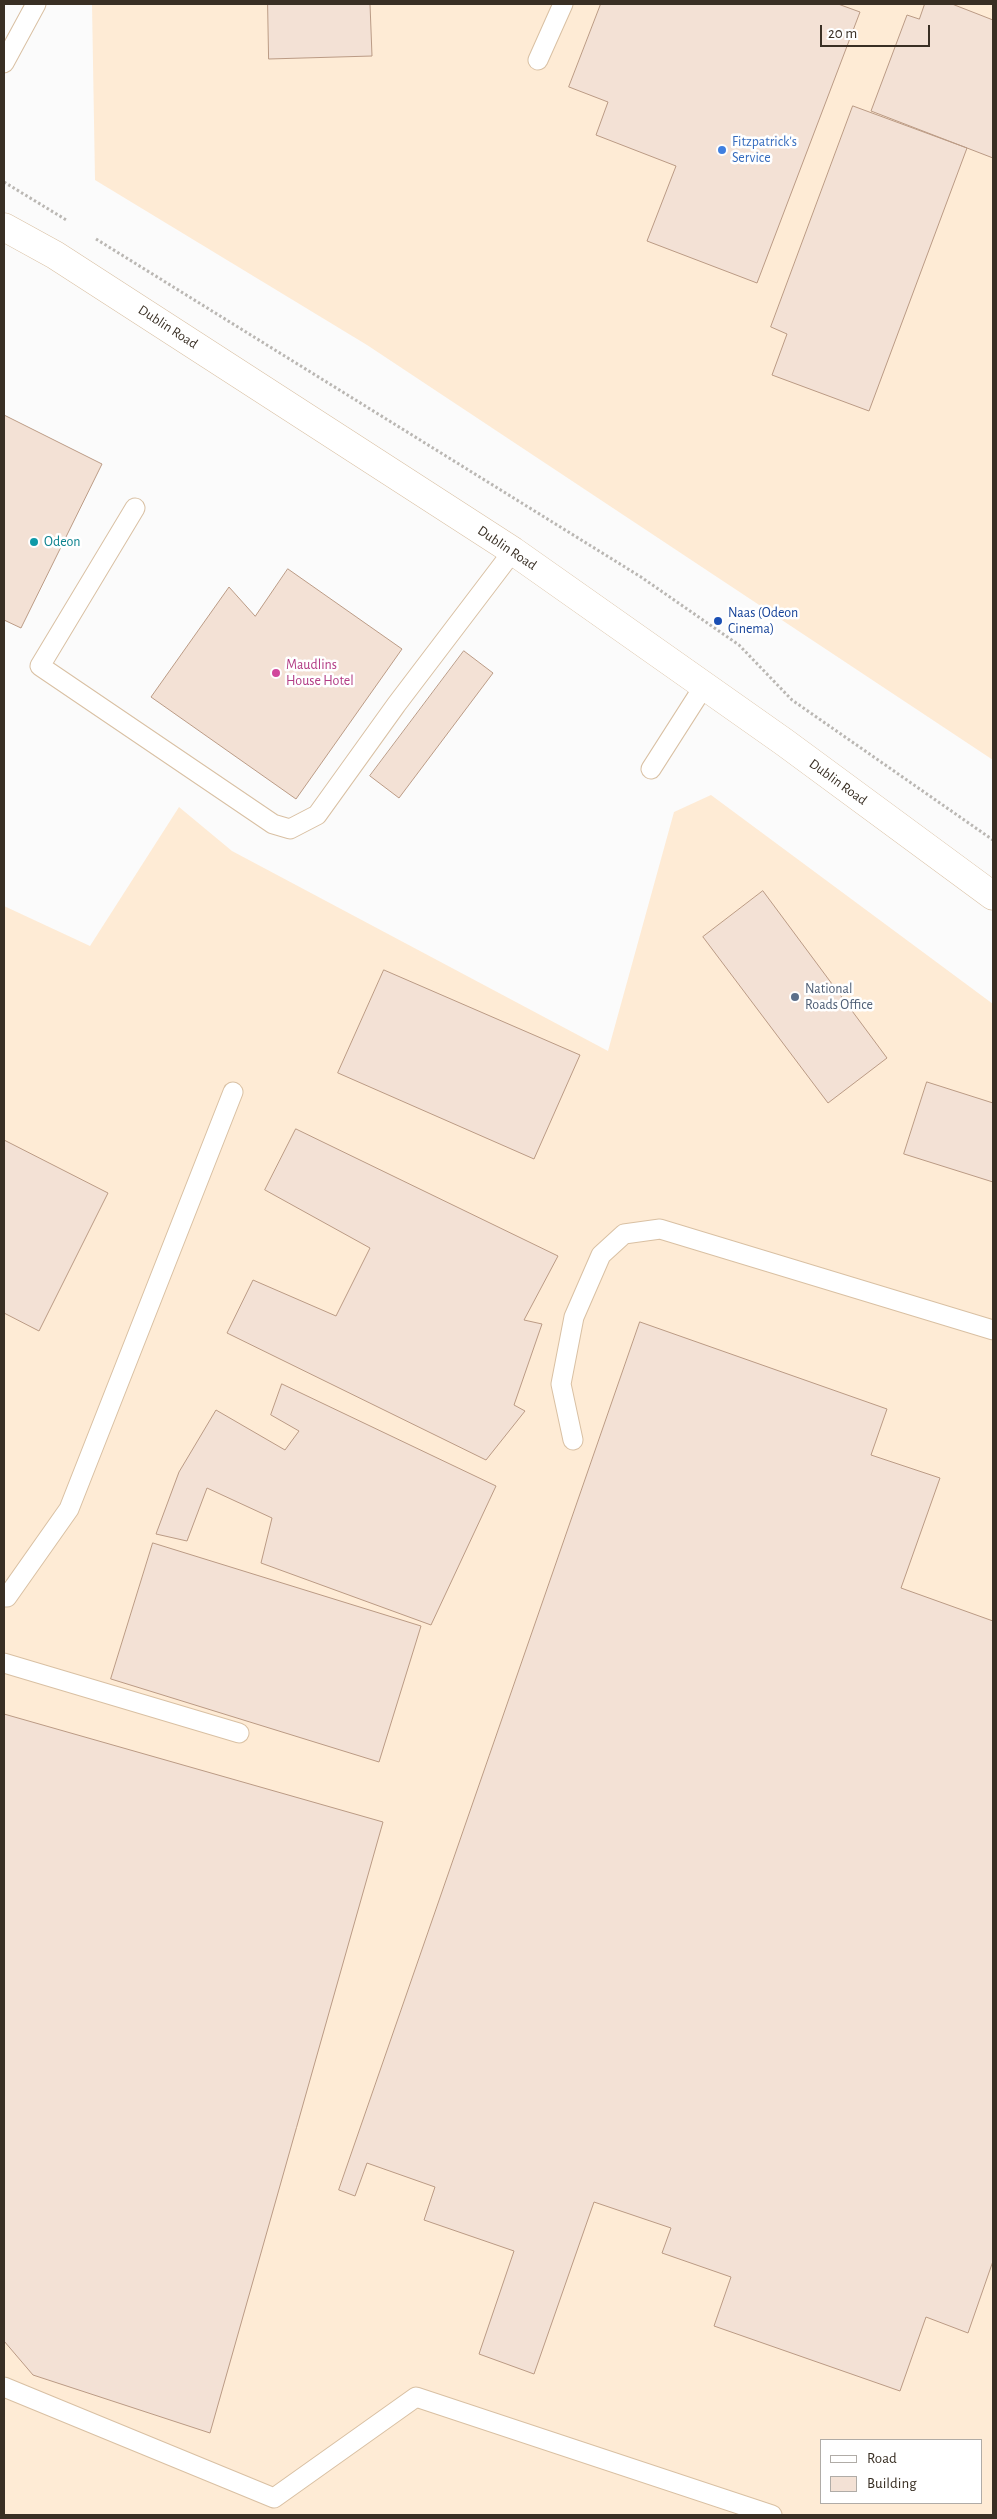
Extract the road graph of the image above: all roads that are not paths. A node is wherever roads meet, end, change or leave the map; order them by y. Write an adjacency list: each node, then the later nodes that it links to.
1 (36, 4): 4 (lane)
2 (563, 4): 3 (lane)
3 (538, 60)
4 (4, 62)
5 (4, 227): 7 (main road, Dublin Road)
6 (135, 508): 7 (lane)
7 (513, 551): 8 (main road, Dublin Road)
8 (704, 686): 9 (lane); 10 (main road, Dublin Road)
9 (651, 769)
10 (993, 896)
11 (233, 1092): 14 (lane)
12 (993, 1330): 13 (lane)
13 (573, 1440)
14 (4, 1597)
15 (4, 1663): 16 (lane)
16 (239, 1733)
17 (4, 2387): 18 (lane)
18 (772, 2515)

